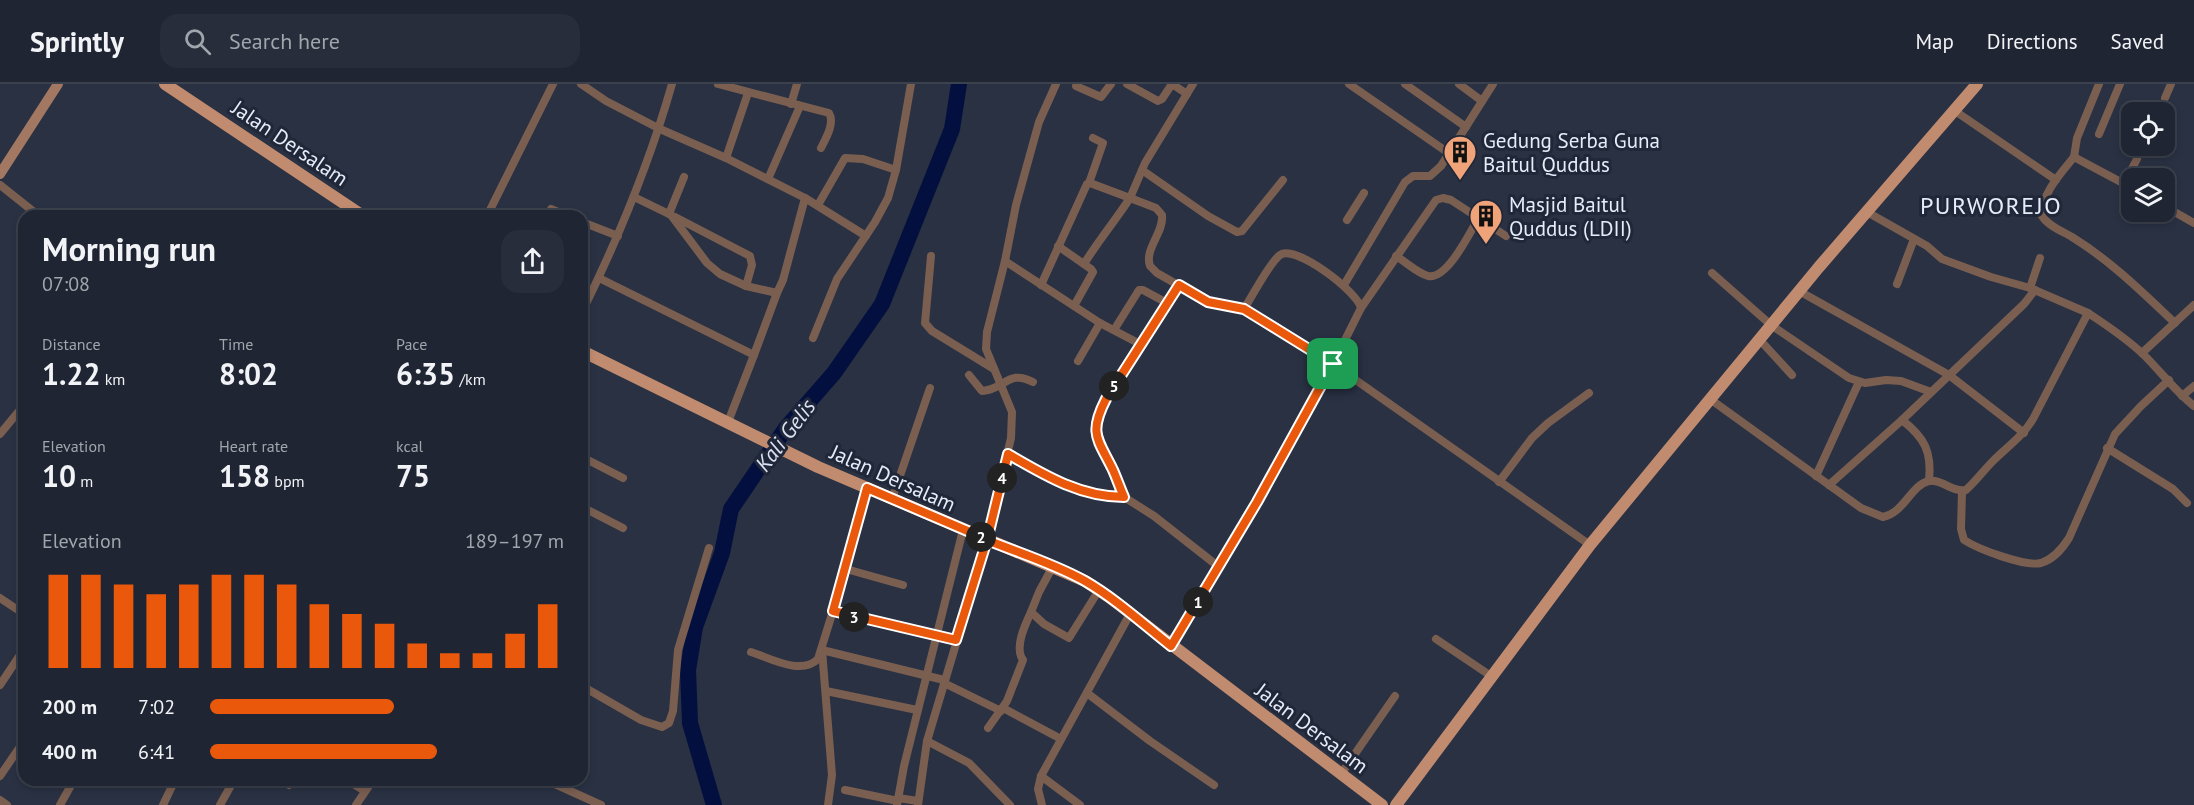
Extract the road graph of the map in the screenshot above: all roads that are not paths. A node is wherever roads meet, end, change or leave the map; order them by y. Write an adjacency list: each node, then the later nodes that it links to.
1 (58, 84): 41 (street)
2 (165, 84): 55 (main road, Jalan Dersalam)
3 (553, 84): 56 (street)
4 (581, 84): 30 (street)
5 (672, 84): 30 (street)
6 (718, 84): 22 (street)
7 (798, 84): 26 (street)
8 (911, 84): 39 (street)
9 (1056, 84): 72 (street)
10 (1111, 84): 21 (street)
11 (1127, 84): 23 (street)
12 (1193, 84): 23 (street)
13 (1349, 84): 34 (street)
14 (1406, 84): 29 (street)
15 (1459, 84): 25 (street)
16 (1493, 84): 25 (street)
17 (1977, 84): 28 (main road)
18 (2099, 84): 35 (street)
19 (2120, 84): 31 (street)
20 (2171, 84): 24 (street)
21 (1076, 86)
22 (748, 93): 26 (street); 36 (street)
23 (1186, 94): 40 (street)
24 (2165, 98)
25 (1482, 101): 29 (street)
26 (791, 104): 27 (street)
27 (800, 106): 33 (street); 43 (street)
28 (1955, 111): 45 (street); 57 (main road)
29 (1466, 127): 34 (street)
30 (660, 129): 36 (street); 50 (street)
31 (2099, 134)
32 (1093, 138): 47 (street)
33 (822, 148)
34 (1450, 154): 79 (street)
35 (2074, 157): 45 (street); 46 (street)
36 (726, 158): 43 (street)
37 (2137, 159): 38 (street)
38 (2134, 168)
39 (896, 170): 53 (street); 65 (street)
40 (1142, 170): 44 (street); 52 (street)
41 (0, 174)
42 (684, 177): 59 (street)
43 (768, 179): 51 (street)
44 (1283, 180)
45 (2056, 180): 92 (street)
46 (2121, 182)
47 (1089, 183): 52 (street); 68 (street)
48 (0, 185): 54 (street)
49 (1364, 193): 61 (street)
50 (634, 197): 59 (street); 64 (street)
51 (805, 198): 53 (street); 83 (street)
52 (1130, 198): 73 (street); 78 (street)
53 (818, 205): 65 (street)
54 (31, 210)
55 (354, 210)
56 (490, 210)
57 (1867, 212): 67 (street); 82 (main road)
58 (2175, 213): 63 (street)
59 (670, 214): 80 (street); 80 (street)
60 (1478, 219): 66 (street); 70 (street); 70 (street)
61 (1347, 220)
62 (588, 224): 64 (street)
63 (2194, 224)
64 (618, 236): 75 (street)
65 (866, 236): 95 (street)
66 (1506, 236)
67 (1914, 239): 76 (street); 81 (street)
68 (1058, 246): 73 (street); 77 (street)
69 (931, 256): 103 (street)
70 (1396, 256): 88 (street)
71 (2040, 258): 81 (street)
72 (1005, 261): 77 (street); 103 (street)
73 (1084, 264): 87 (street)
74 (1712, 273): 93 (street)
75 (599, 278): 84 (street); 100 (street)
76 (1897, 284)
77 (1041, 285): 87 (street)
78 (1179, 285): 85 (street); 89 (street)
79 (1344, 285): 88 (street); 89 (street)
80 (746, 286): 83 (street)
81 (2033, 289): 90 (street); 106 (street)
82 (1799, 291): 93 (main road); 106 (street)
83 (777, 293): 100 (street)
84 (588, 300)
85 (1167, 303): 94 (street); 97 (street)
86 (2194, 305): 92 (street)
87 (1074, 306): 91 (street)
88 (1361, 308): 102 (street)
89 (1244, 309): 102 (street)
90 (2088, 313): 98 (street); 123 (street)
91 (1101, 323): 94 (street); 101 (street)
92 (2175, 323): 98 (street)
93 (1771, 325): 96 (main road); 109 (street)
94 (1114, 330): 97 (street)
95 (813, 338)
96 (1759, 339): 105 (street); 116 (main road)
97 (1140, 344): 135 (street)
98 (2142, 353): 107 (street)
99 (588, 354): 121 (main road, Jalan Dersalam)
100 (754, 355): 121 (street)
101 (1078, 361)
102 (1333, 364): 131 (street); 145 (street)
103 (995, 370): 110 (street)
104 (969, 375): 110 (street)
105 (1792, 375)
106 (1949, 375): 113 (street); 123 (street)
107 (2169, 380): 115 (street); 125 (street)
108 (1033, 382): 110 (street)
109 (1859, 382): 113 (street); 128 (street)
110 (1002, 385): 126 (street)
111 (2194, 386): 115 (street)
112 (930, 388): 136 (street)
113 (1931, 392): 119 (street)
114 (1589, 393): 131 (street)
115 (2182, 396): 117 (street)
116 (1710, 399): 128 (street); 142 (main road)
117 (2194, 406)
118 (18, 413): 122 (street)
119 (1902, 420): 130 (street); 132 (street)
120 (0, 421): 122 (street)
121 (728, 422): 133 (main road, Jalan Dersalam)
122 (7, 427): 124 (street)
123 (2024, 433): 134 (street)
124 (0, 434)
125 (2107, 448): 134 (street); 137 (street)
126 (1008, 454): 135 (street); 141 (street)
127 (588, 461): 129 (street)
128 (1816, 476): 132 (street)
129 (623, 478)
130 (1929, 481): 132 (street); 134 (street)
131 (1499, 482): 142 (street)
132 (1829, 485)
133 (867, 488): 136 (main road, Jalan Dersalam); 146 (street)
134 (1962, 491)
135 (1124, 497): 145 (street)
136 (892, 500): 140 (main road, Jalan Dersalam)
137 (2187, 503)
138 (588, 510): 139 (street)
139 (623, 528)
140 (965, 531): 141 (main road, Jalan Dersalam); 154 (street)
141 (985, 539): 144 (main road, Jalan Dersalam); 155 (street)
142 (1590, 545): 162 (main road)
143 (709, 548): 165 (street)
144 (1053, 566): 148 (main road, Jalan Dersalam); 152 (street)
145 (1219, 567): 157 (street)
146 (846, 569): 147 (street); 151 (street)
147 (903, 585)
148 (1099, 590): 152 (street); 153 (main road, Jalan Dersalam)
149 (0, 598): 150 (street)
150 (18, 610)
151 (833, 611): 154 (street); 158 (street)
152 (1031, 612): 170 (street)
153 (1130, 614): 157 (main road, Jalan Dersalam); 167 (street)
154 (938, 636): 155 (street); 161 (street)
155 (953, 639): 163 (street)
156 (1436, 639): 162 (street)
157 (1171, 646): 175 (main road, Jalan Dersalam)
158 (822, 650): 159 (street); 161 (street); 166 (street)
159 (751, 652)
160 (18, 658): 164 (street)
161 (926, 675): 163 (street); 169 (street)
162 (1491, 676): 201 (main road)
163 (944, 682): 170 (street); 173 (street)
164 (0, 685)
165 (588, 689)
166 (825, 691): 169 (street); 196 (street)
167 (1087, 693): 172 (street); 178 (street)
168 (1395, 696): 175 (street)
169 (918, 710): 188 (street)
170 (1002, 710): 171 (street); 172 (street)
171 (988, 729)
172 (1061, 739): 177 (street)
173 (927, 741): 189 (street); 197 (street)
174 (18, 750): 176 (street)
175 (1341, 774): 200 (main road, Jalan Dersalam)
176 (0, 776)
177 (1041, 776): 198 (street); 199 (street)
178 (1214, 785)
179 (71, 786): 191 (street)
180 (172, 786): 192 (street)
181 (231, 786): 193 (street)
182 (357, 786): 186 (street)
183 (369, 786): 186 (street)
184 (559, 786): 195 (street)
185 (846, 790): 188 (street)
186 (365, 791): 194 (street)
187 (0, 800): 190 (street)
188 (898, 801): 189 (street)
189 (918, 803)
190 (7, 805)
191 (60, 805)
192 (163, 805)
193 (220, 805)
194 (356, 805)
195 (601, 805)
196 (828, 805)
197 (1010, 805)
198 (1042, 805)
199 (1080, 805)
200 (1382, 805)
201 (1396, 805)

